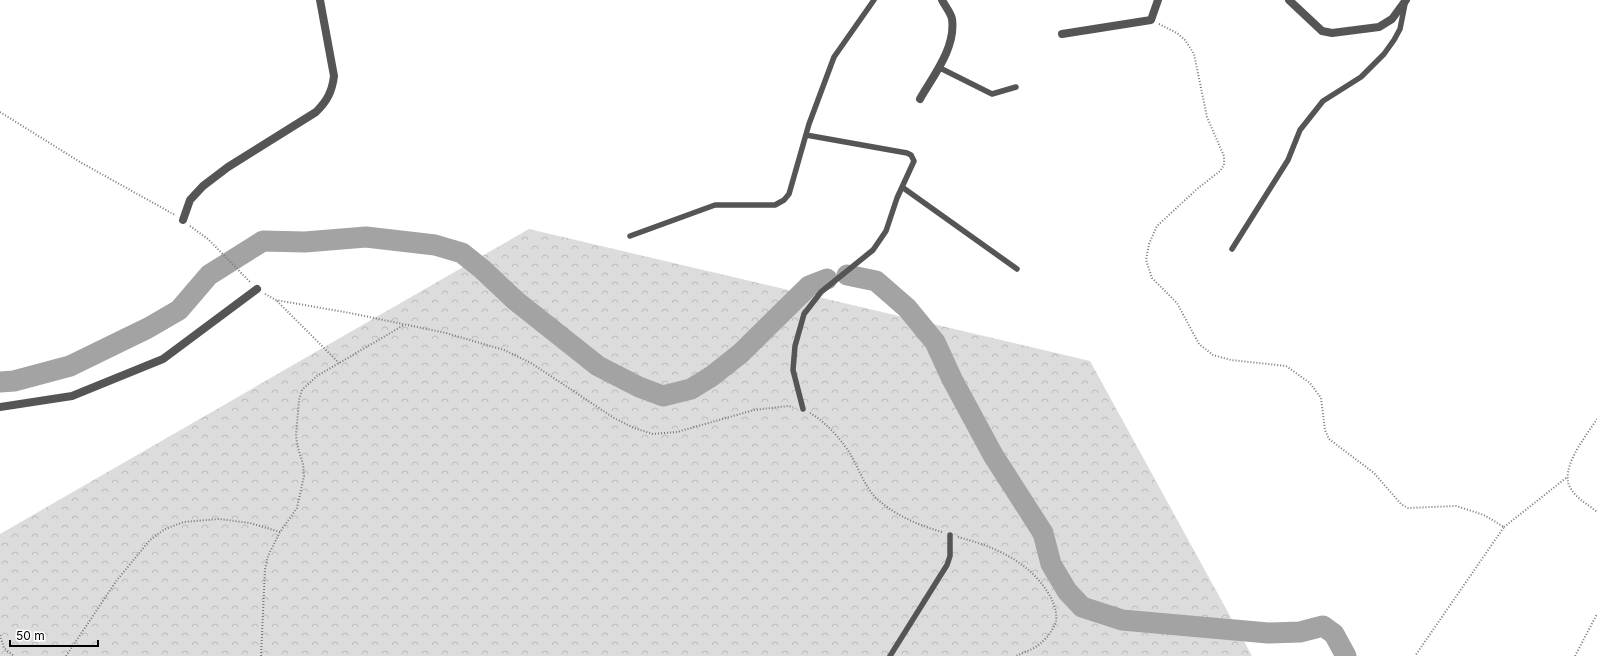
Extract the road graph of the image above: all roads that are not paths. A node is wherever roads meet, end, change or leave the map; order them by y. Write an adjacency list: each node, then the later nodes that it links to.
1 (320, 0): 13 (street)
2 (874, 0): 11 (lane)
3 (942, 0): 8 (street)
4 (1158, 0): 7 (street)
5 (1289, 0): 6 (street)
6 (1405, 2): 15 (lane)
7 (1062, 34)
8 (938, 68): 9 (lane); 10 (street)
9 (1016, 87)
10 (920, 99)
11 (806, 135): 12 (lane); 14 (lane)
12 (902, 186): 16 (lane); 19 (lane)
13 (183, 220)
14 (630, 236)
15 (1232, 249)
16 (1017, 270)
17 (257, 289): 18 (street)
18 (0, 407)
19 (803, 409)
20 (950, 534): 21 (lane)
21 (890, 656)

